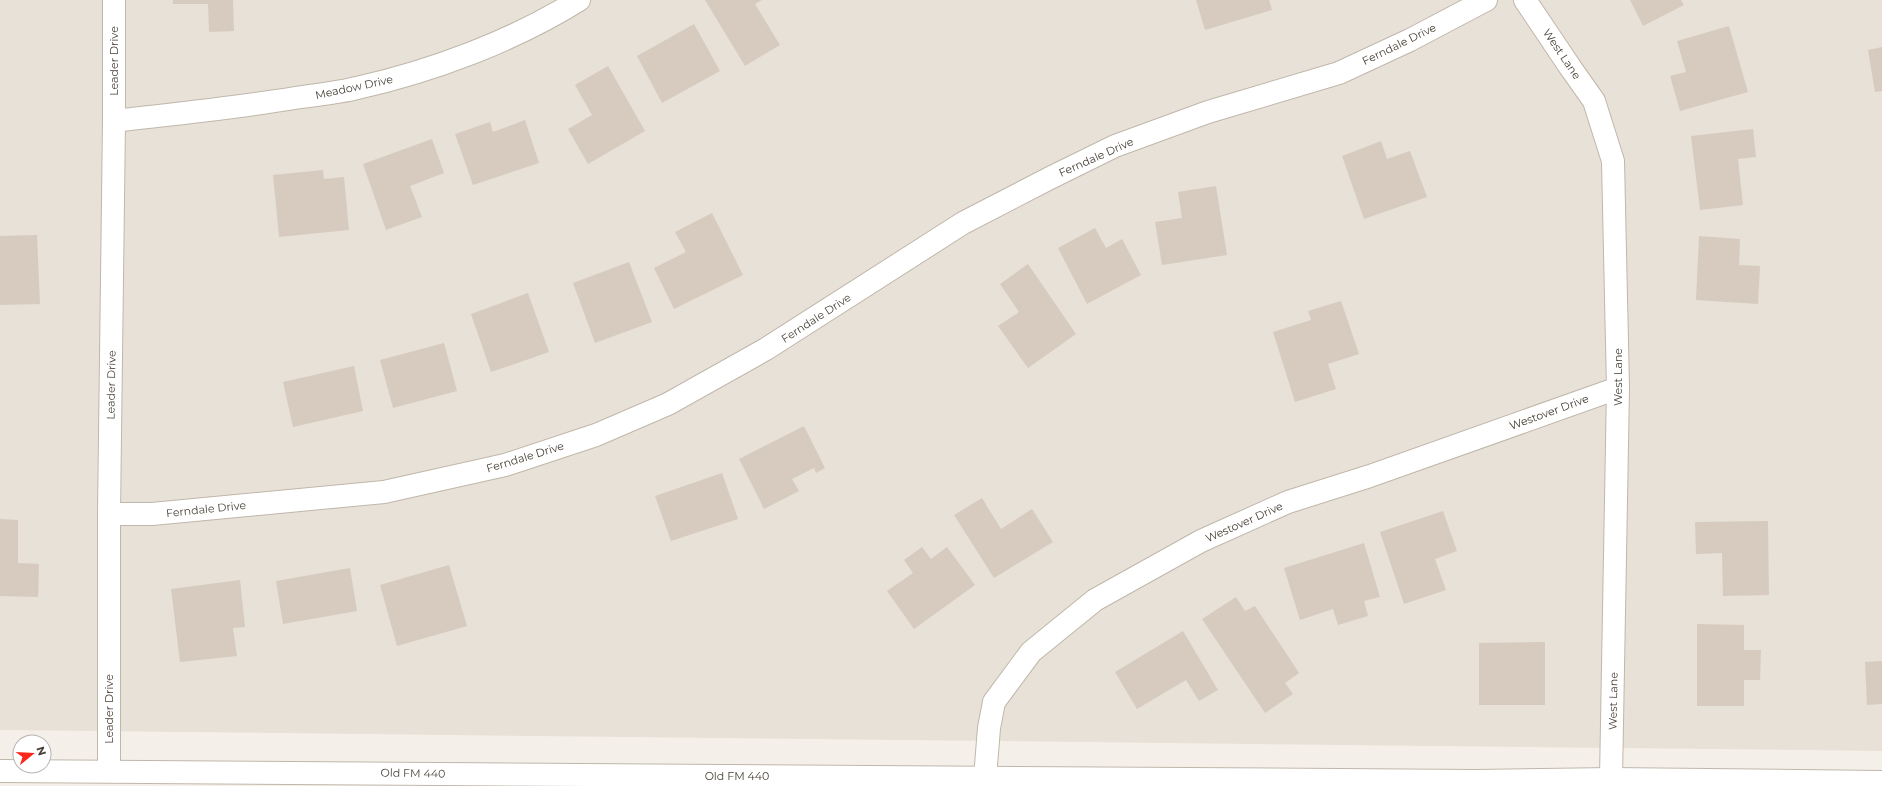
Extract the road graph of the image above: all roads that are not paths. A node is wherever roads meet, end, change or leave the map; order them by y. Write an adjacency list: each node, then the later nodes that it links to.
1 (114, 0): 5 (street, Leader Drive)
2 (579, 0): 5 (street, Meadow Drive)
3 (1486, 0): 7 (street, Ferndale Drive)
4 (1525, 0): 6 (street, West Lane)
5 (114, 121): 7 (street, Leader Drive)
6 (1618, 388): 11 (street, West Lane); 13 (street, Westover Drive)
7 (109, 514): 9 (street, Leader Drive)
8 (0, 771): 9 (street, Old FM 440)
9 (109, 771): 10 (street, Old FM 440)
10 (237, 779): 12 (street, Old FM 440)
11 (1611, 779): 14 (street, Old FM 440); 15 (street, Old FM 440)
12 (651, 781): 13 (street, Old FM 440)
13 (986, 782): 15 (street, Old FM 440)
14 (1882, 782)
15 (1475, 784)

